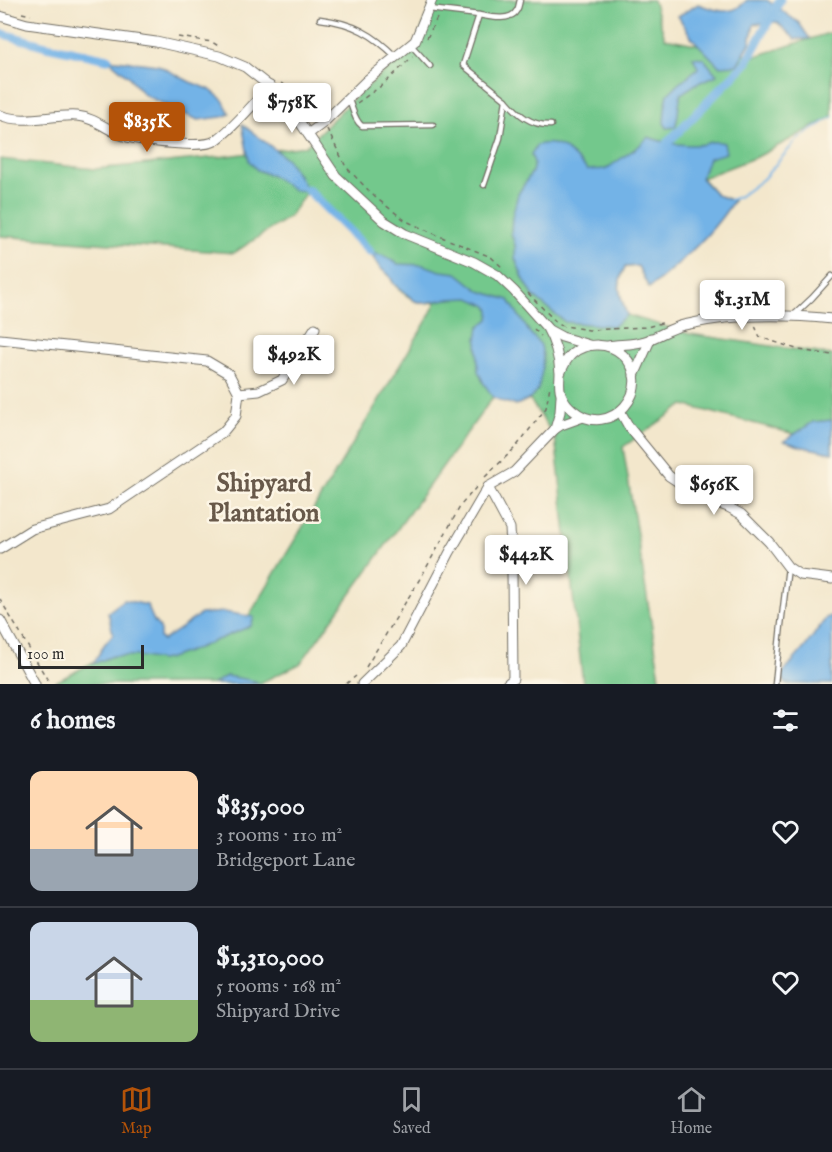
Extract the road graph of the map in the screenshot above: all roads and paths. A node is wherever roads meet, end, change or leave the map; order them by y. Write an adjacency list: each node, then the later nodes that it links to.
1 (520, 0): 4 (lane)
2 (430, 4): 4 (lane); 9 (street)
3 (19, 12): 6 (path)
4 (479, 15): 15 (lane)
5 (0, 16): 13 (street)
6 (39, 17)
7 (320, 19): 11 (lane)
8 (178, 37): 10 (path)
9 (411, 45): 11 (street); 12 (lane)
10 (221, 47)
11 (396, 57): 14 (street)
12 (429, 66)
13 (275, 84): 16 (street); 17 (path); 20 (street)
14 (348, 98): 17 (street); 19 (lane)
15 (506, 100): 18 (lane); 21 (lane)
16 (0, 115)
17 (323, 123): 20 (street); 22 (path)
18 (551, 124)
19 (433, 125)
20 (308, 134): 29 (street)
21 (484, 185)
22 (508, 273)
23 (832, 276): 26 (lane)
24 (524, 288): 30 (path)
25 (715, 310): 27 (path)
26 (794, 315): 27 (street); 28 (street)
27 (750, 316): 33 (street); 38 (path)
28 (832, 319)
29 (540, 320): 32 (street); 35 (path)
30 (670, 321)
31 (315, 328): 42 (street)
32 (547, 328): 36 (street); 39 (street)
33 (651, 338): 37 (street); 40 (street)
34 (0, 339): 42 (street)
35 (547, 341)
36 (591, 345): 37 (street); 39 (street)
37 (607, 346): 40 (street)
38 (832, 355)
39 (560, 374): 43 (street)
40 (634, 376): 44 (street)
41 (550, 387): 55 (path)
42 (239, 393): 48 (street)
43 (561, 395): 45 (street); 46 (street)
44 (620, 411): 45 (street); 49 (street)
45 (584, 417): 46 (street)
46 (555, 429): 47 (street)
47 (488, 487): 56 (street); 57 (street)
48 (0, 549)
49 (788, 567): 50 (street); 58 (lane)
50 (832, 579)
51 (0, 599): 54 (path)
52 (0, 620): 53 (street)
53 (35, 684)
54 (50, 684)
55 (346, 684)
56 (362, 684)
57 (507, 684)
58 (775, 684)

